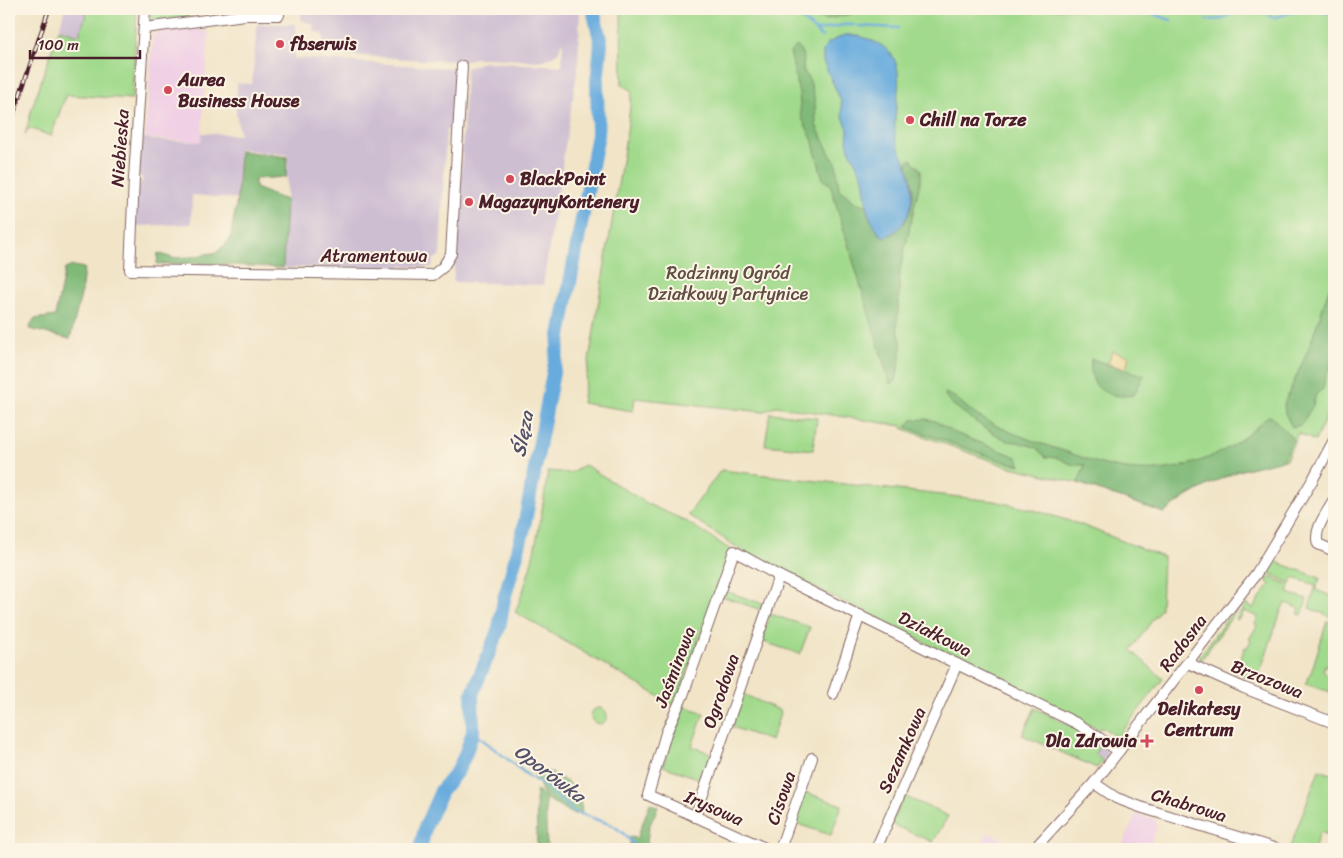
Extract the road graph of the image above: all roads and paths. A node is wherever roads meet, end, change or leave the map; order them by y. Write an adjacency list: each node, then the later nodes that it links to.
1 (145, 9): 3 (street, Niebieska)
2 (279, 15): 3 (street)
3 (144, 28): 5 (street, Niebieska)
4 (462, 66): 5 (street, Atramentowa)
5 (130, 270)
6 (1334, 440): 12 (street, Radosna)
7 (1334, 500): 9 (street)
8 (734, 551): 10 (street, Działkowa); 19 (street, Jaśminowa)
9 (1334, 551)
10 (779, 576): 11 (street, Działkowa); 20 (street, Ogrodowa)
11 (860, 615): 13 (street, Działkowa); 14 (street)
12 (1188, 663): 15 (street, Brzozowa); 16 (street, Radosna)
13 (957, 664): 16 (street, Działkowa); 24 (street, Sezamkowa)
14 (833, 694)
15 (1334, 723)
16 (1119, 751): 18 (street, Radosna)
17 (812, 758): 23 (street, Cisowa)
18 (1094, 783): 21 (street, Chabrowa); 25 (street, Radosna)
19 (648, 795): 20 (street, Irysowa)
20 (695, 817): 22 (street, Irysowa)
21 (1251, 846): 26 (street, Chabrowa)
22 (768, 849)
23 (780, 849)
24 (876, 849)
25 (1034, 849)
26 (1277, 849)

